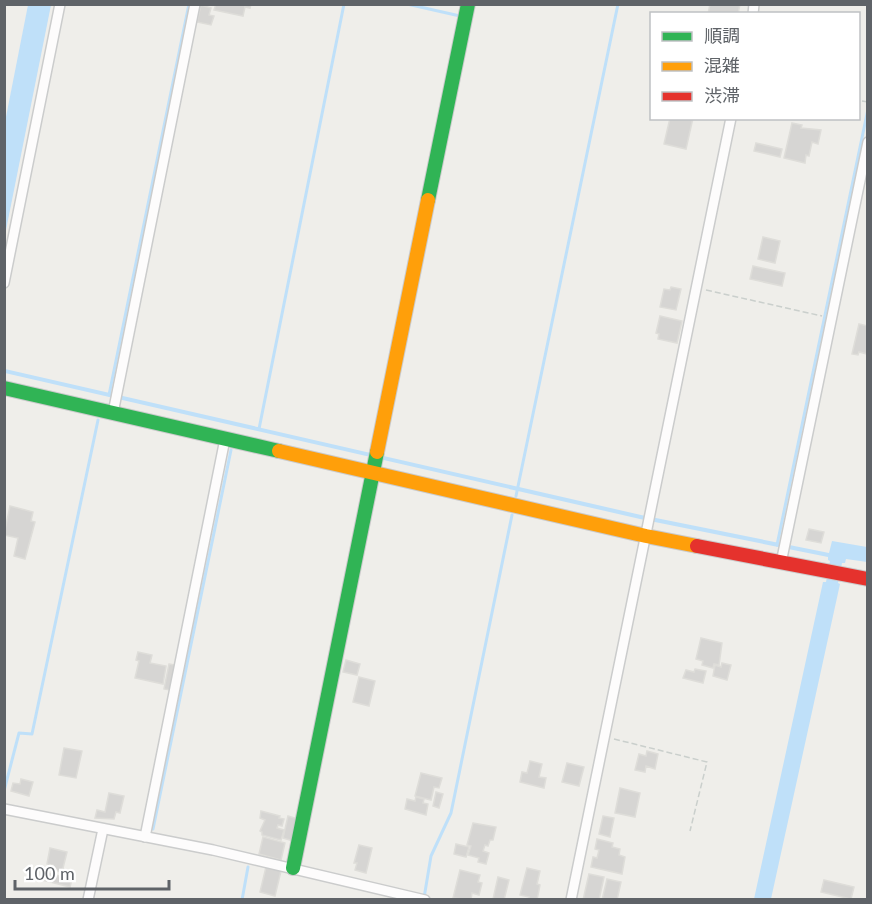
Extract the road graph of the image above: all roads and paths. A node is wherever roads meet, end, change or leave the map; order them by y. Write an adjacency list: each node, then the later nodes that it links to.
1 (60, 4): 8 (street)
2 (195, 4): 12 (street)
3 (468, 4): 14 (street)
4 (862, 101): 5 (path)
5 (867, 102)
6 (731, 120): 9 (street)
7 (867, 142): 16 (street)
8 (4, 283)
9 (697, 288): 10 (path); 15 (street)
10 (819, 315)
11 (4, 388): 12 (street)
12 (114, 407): 13 (street)
13 (225, 439): 14 (street); 22 (street)
14 (376, 462): 15 (street); 23 (street)
15 (648, 524): 16 (street); 18 (street)
16 (782, 557): 17 (street)
17 (867, 579)
18 (604, 737): 21 (path); 26 (street)
19 (4, 809): 20 (street)
20 (103, 829): 22 (street); 25 (street)
21 (690, 831)
22 (145, 837): 23 (street)
23 (293, 868): 24 (street)
24 (418, 899)
25 (88, 900)
26 (571, 900)

